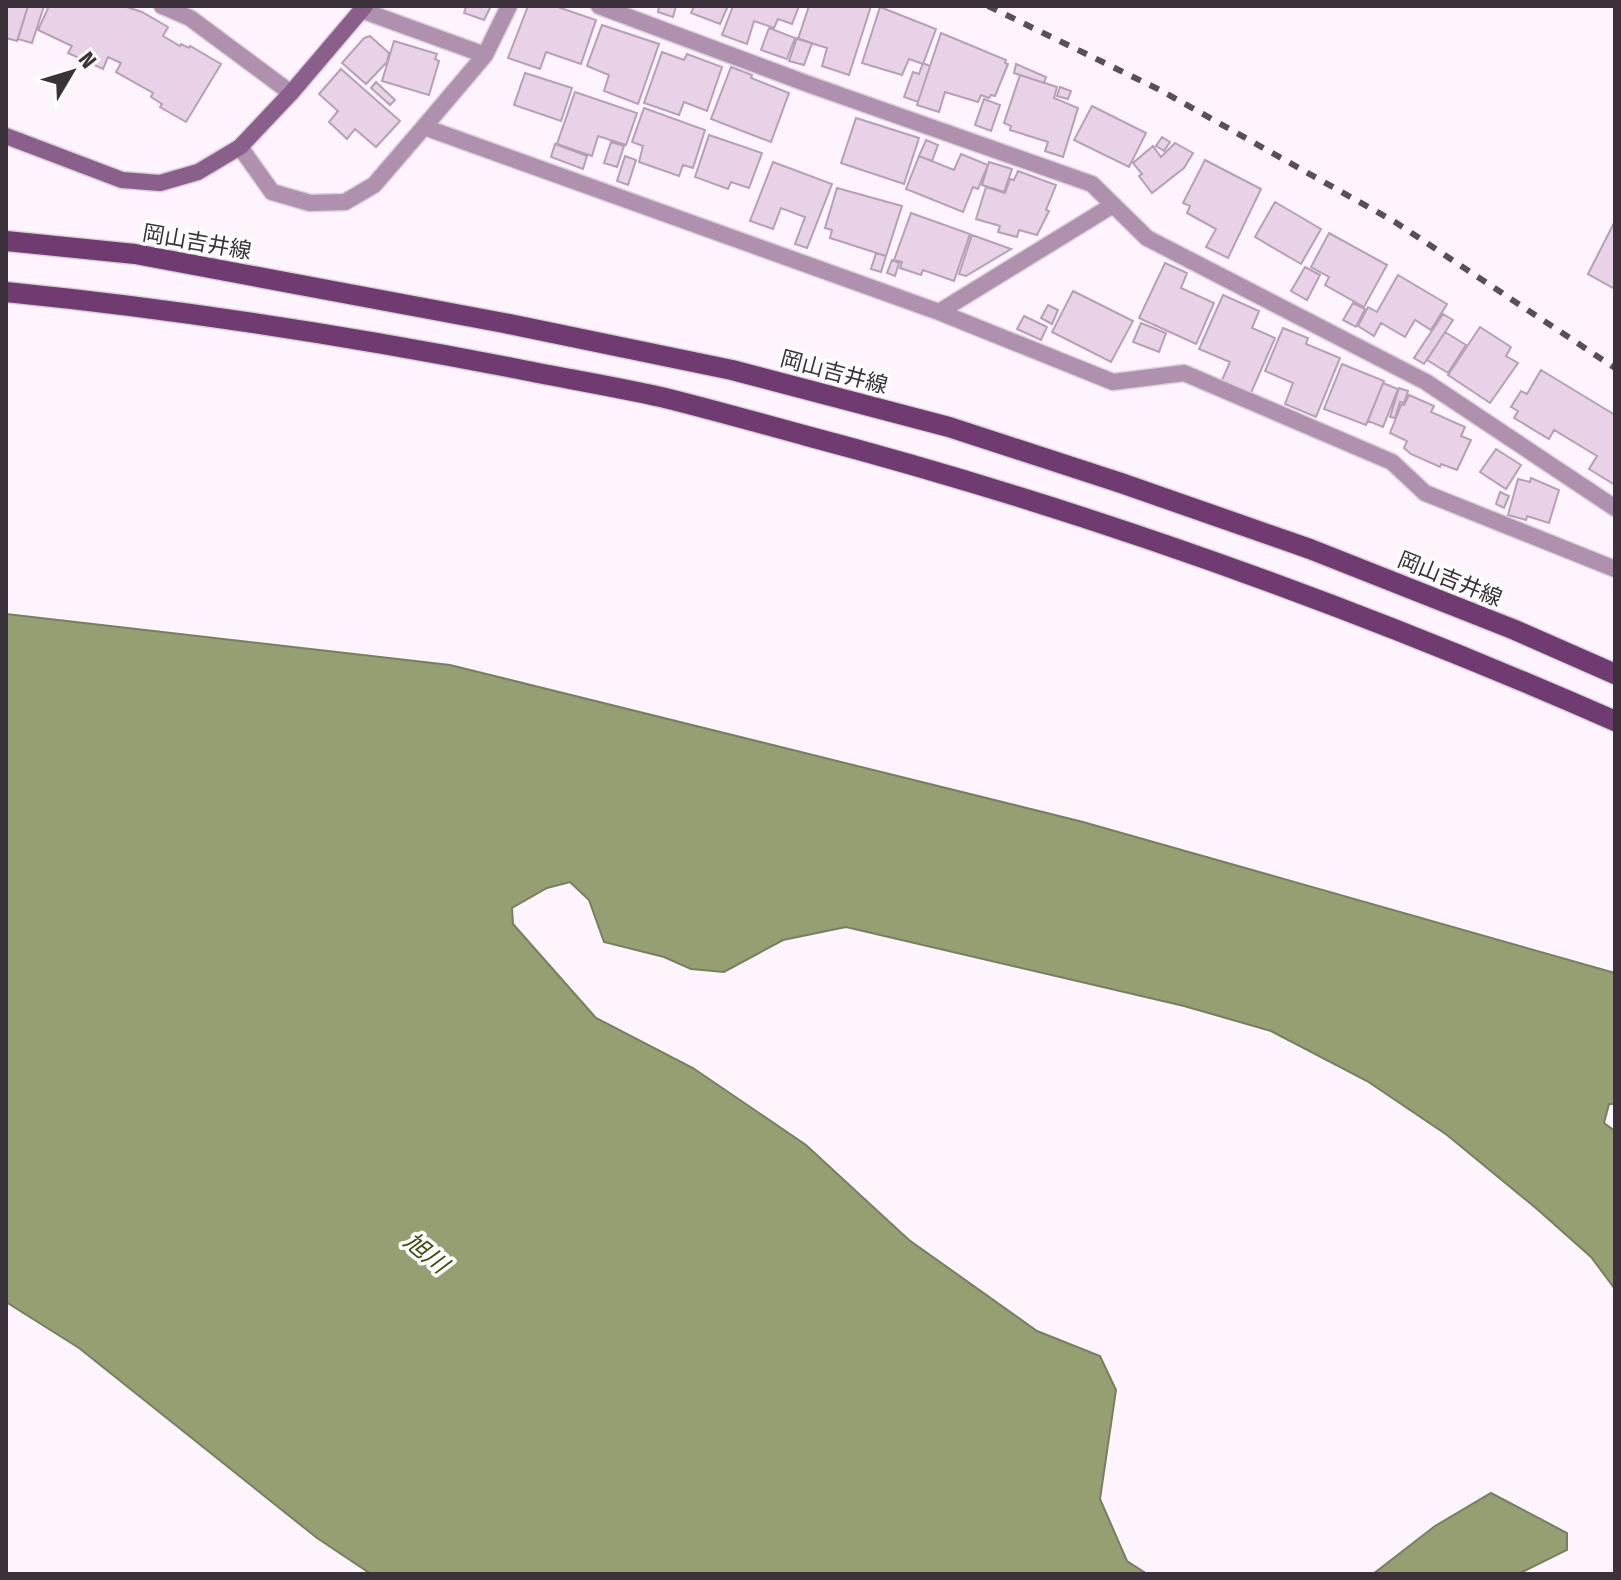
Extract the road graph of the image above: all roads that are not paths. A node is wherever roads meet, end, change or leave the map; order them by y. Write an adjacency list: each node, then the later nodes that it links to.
1 (162, 6): 6 (street)
2 (509, 6): 5 (street)
3 (599, 6): 10 (street)
4 (363, 8): 5 (street); 6 (street)
5 (485, 55): 7 (street)
6 (291, 93): 9 (street)
7 (424, 127): 9 (street); 13 (street)
8 (6, 136): 9 (street)
9 (240, 147)
10 (1113, 205): 13 (street); 14 (street)
11 (6, 241): 16 (main road, 岡山吉井線)
12 (6, 292): 17 (main road)
13 (939, 312): 15 (street)
14 (1615, 508)
15 (1615, 569)
16 (1615, 674)
17 (1615, 721)

